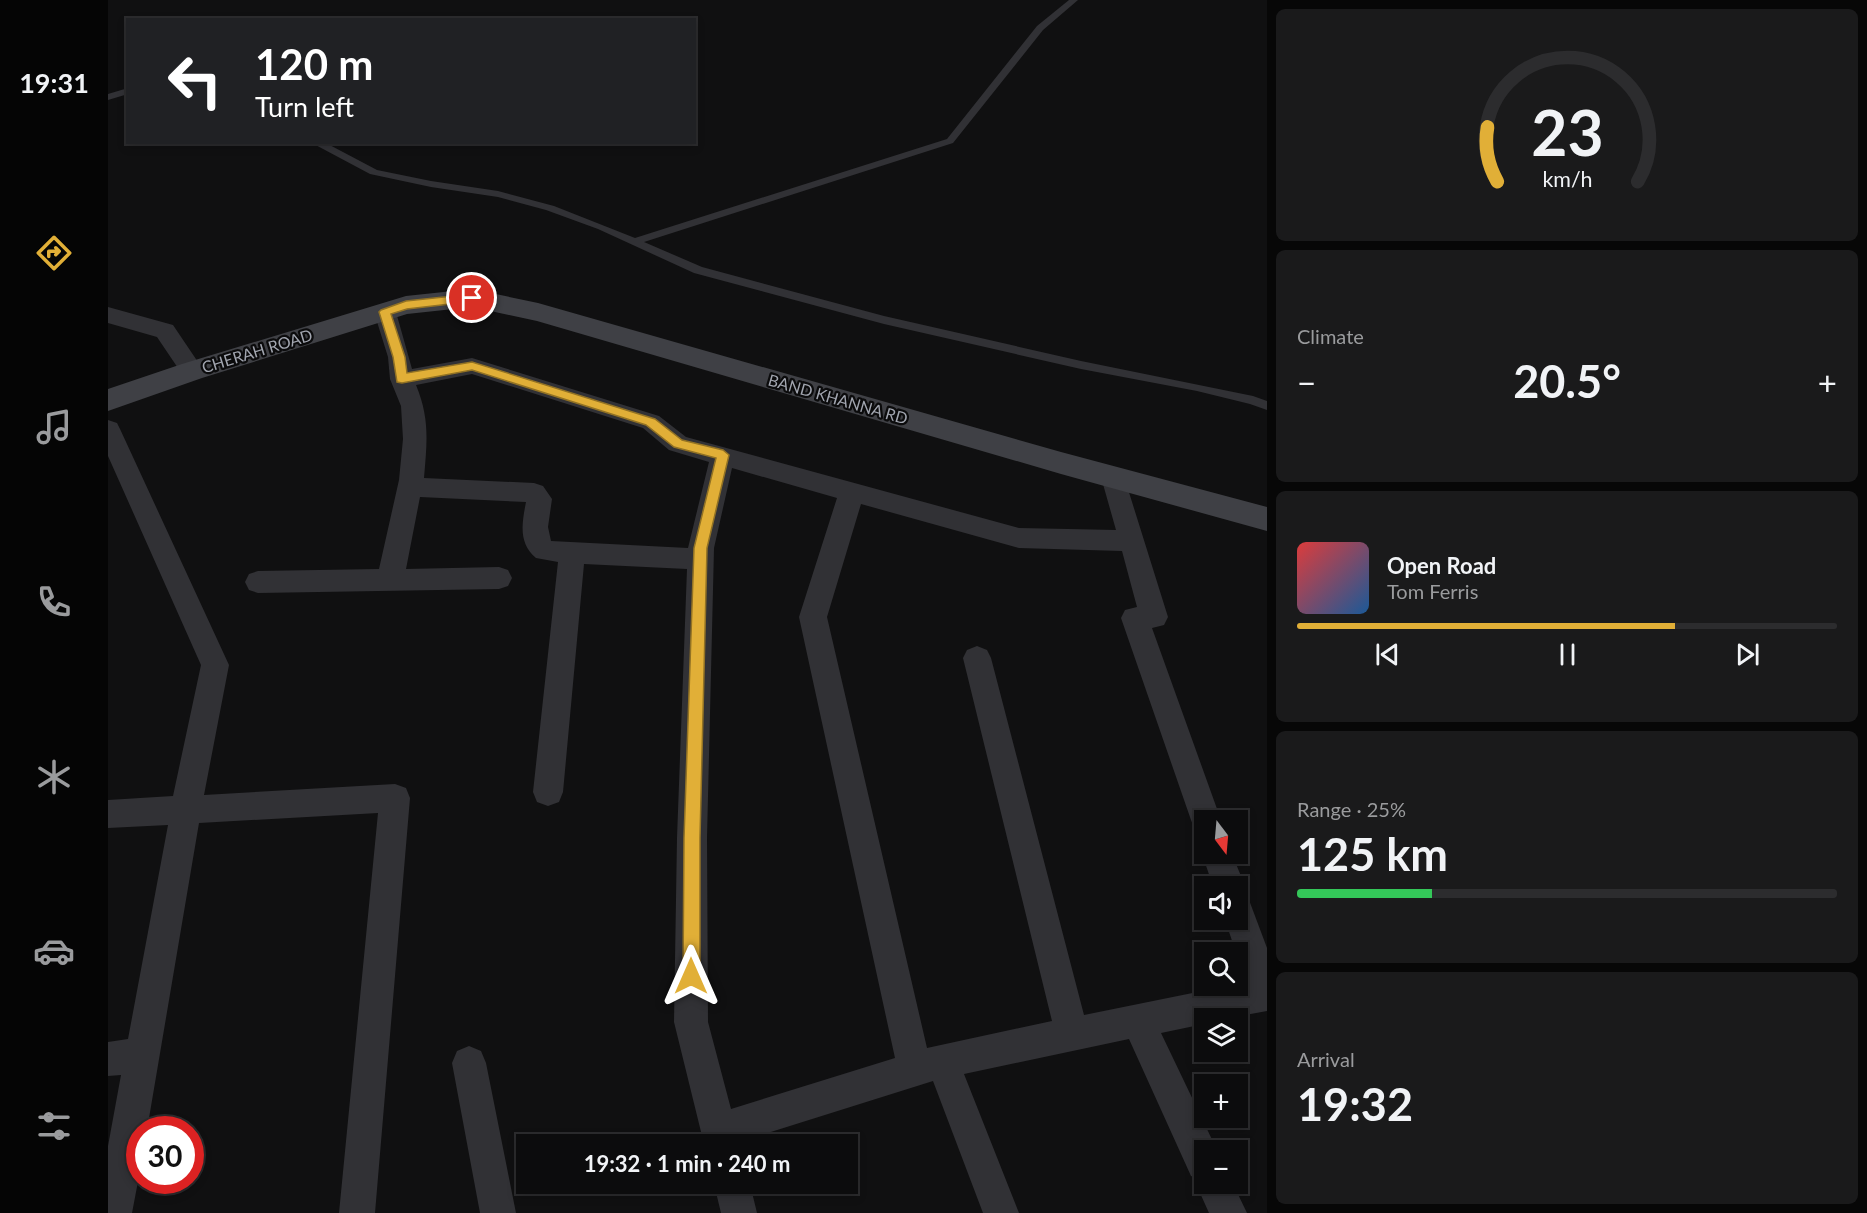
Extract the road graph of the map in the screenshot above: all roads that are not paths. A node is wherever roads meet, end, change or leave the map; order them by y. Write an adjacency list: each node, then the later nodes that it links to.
1 (1074, 0): 5 (lane)
2 (126, 92): 3 (lane)
3 (108, 97)
4 (319, 144): 5 (lane)
5 (635, 241): 11 (lane)
6 (395, 309): 8 (street, CHERAH ROAD); 9 (street); 14 (street, BAND KHANNA RD)
7 (108, 315): 8 (street)
8 (192, 371): 10 (street, CHERAH ROAD)
9 (402, 379): 13 (street); 15 (street)
10 (108, 400)
11 (1267, 406)
12 (108, 429): 26 (street)
13 (723, 455): 16 (street); 20 (street)
14 (1113, 477): 17 (street, BAND KHANNA RD); 18 (street)
15 (410, 487): 19 (street); 22 (street)
16 (852, 491): 18 (street); 36 (street)
17 (1267, 519)
18 (1131, 541): 27 (street)
19 (572, 552): 20 (street); 25 (street)
20 (700, 559): 37 (street)
21 (499, 578): 22 (street)
22 (390, 580): 23 (street)
23 (258, 582)
24 (977, 658): 32 (street)
25 (548, 792)
26 (186, 808): 28 (street); 33 (street); 43 (street)
27 (1202, 810)
28 (108, 814)
29 (1245, 930): 30 (street)
30 (1267, 994): 31 (street)
31 (1137, 1020): 32 (street); 39 (street)
32 (1072, 1034): 36 (street)
33 (141, 1055): 34 (street); 42 (street)
34 (108, 1059)
35 (469, 1063): 44 (street)
36 (929, 1065): 38 (street); 46 (street)
37 (719, 1134)
38 (731, 1134)
39 (1194, 1142)
40 (734, 1194): 45 (street)
41 (1219, 1194): 47 (street)
42 (114, 1213)
43 (357, 1213)
44 (498, 1213)
45 (739, 1213)
46 (1001, 1213)
47 (1228, 1213)

